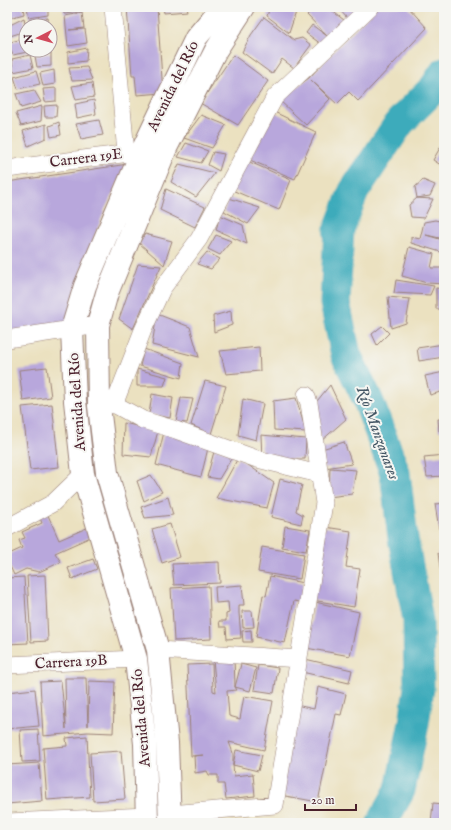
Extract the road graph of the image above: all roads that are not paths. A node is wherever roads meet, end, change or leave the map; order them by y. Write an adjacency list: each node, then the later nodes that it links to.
1 (113, 7): 6 (street)
2 (222, 7): 6 (main road, Avenida del Río)
3 (244, 7): 5 (main road, Avenida del Río)
4 (370, 7): 12 (street)
5 (166, 148): 6 (street, Carrera 19E); 8 (main road, Avenida del Río)
6 (134, 152): 7 (street, Carrera 19E); 9 (main road, Avenida del Río)
7 (7, 169)
8 (98, 325): 9 (street); 12 (main road, Avenida del Río)
9 (72, 329): 10 (street); 13 (main road, Avenida del Río)
10 (7, 339)
11 (306, 395): 14 (street)
12 (107, 400): 14 (street); 16 (main road, Avenida del Río)
13 (83, 474): 15 (street); 17 (main road, Avenida del Río)
14 (319, 474): 18 (street)
15 (7, 528)
16 (158, 650): 18 (street); 20 (main road, Avenida del Río)
17 (136, 659): 19 (street, Carrera 19B); 21 (main road, Avenida del Río)
18 (299, 659): 20 (street)
19 (7, 665)
20 (170, 819)
21 (147, 820): 22 (street)
22 (7, 822)

